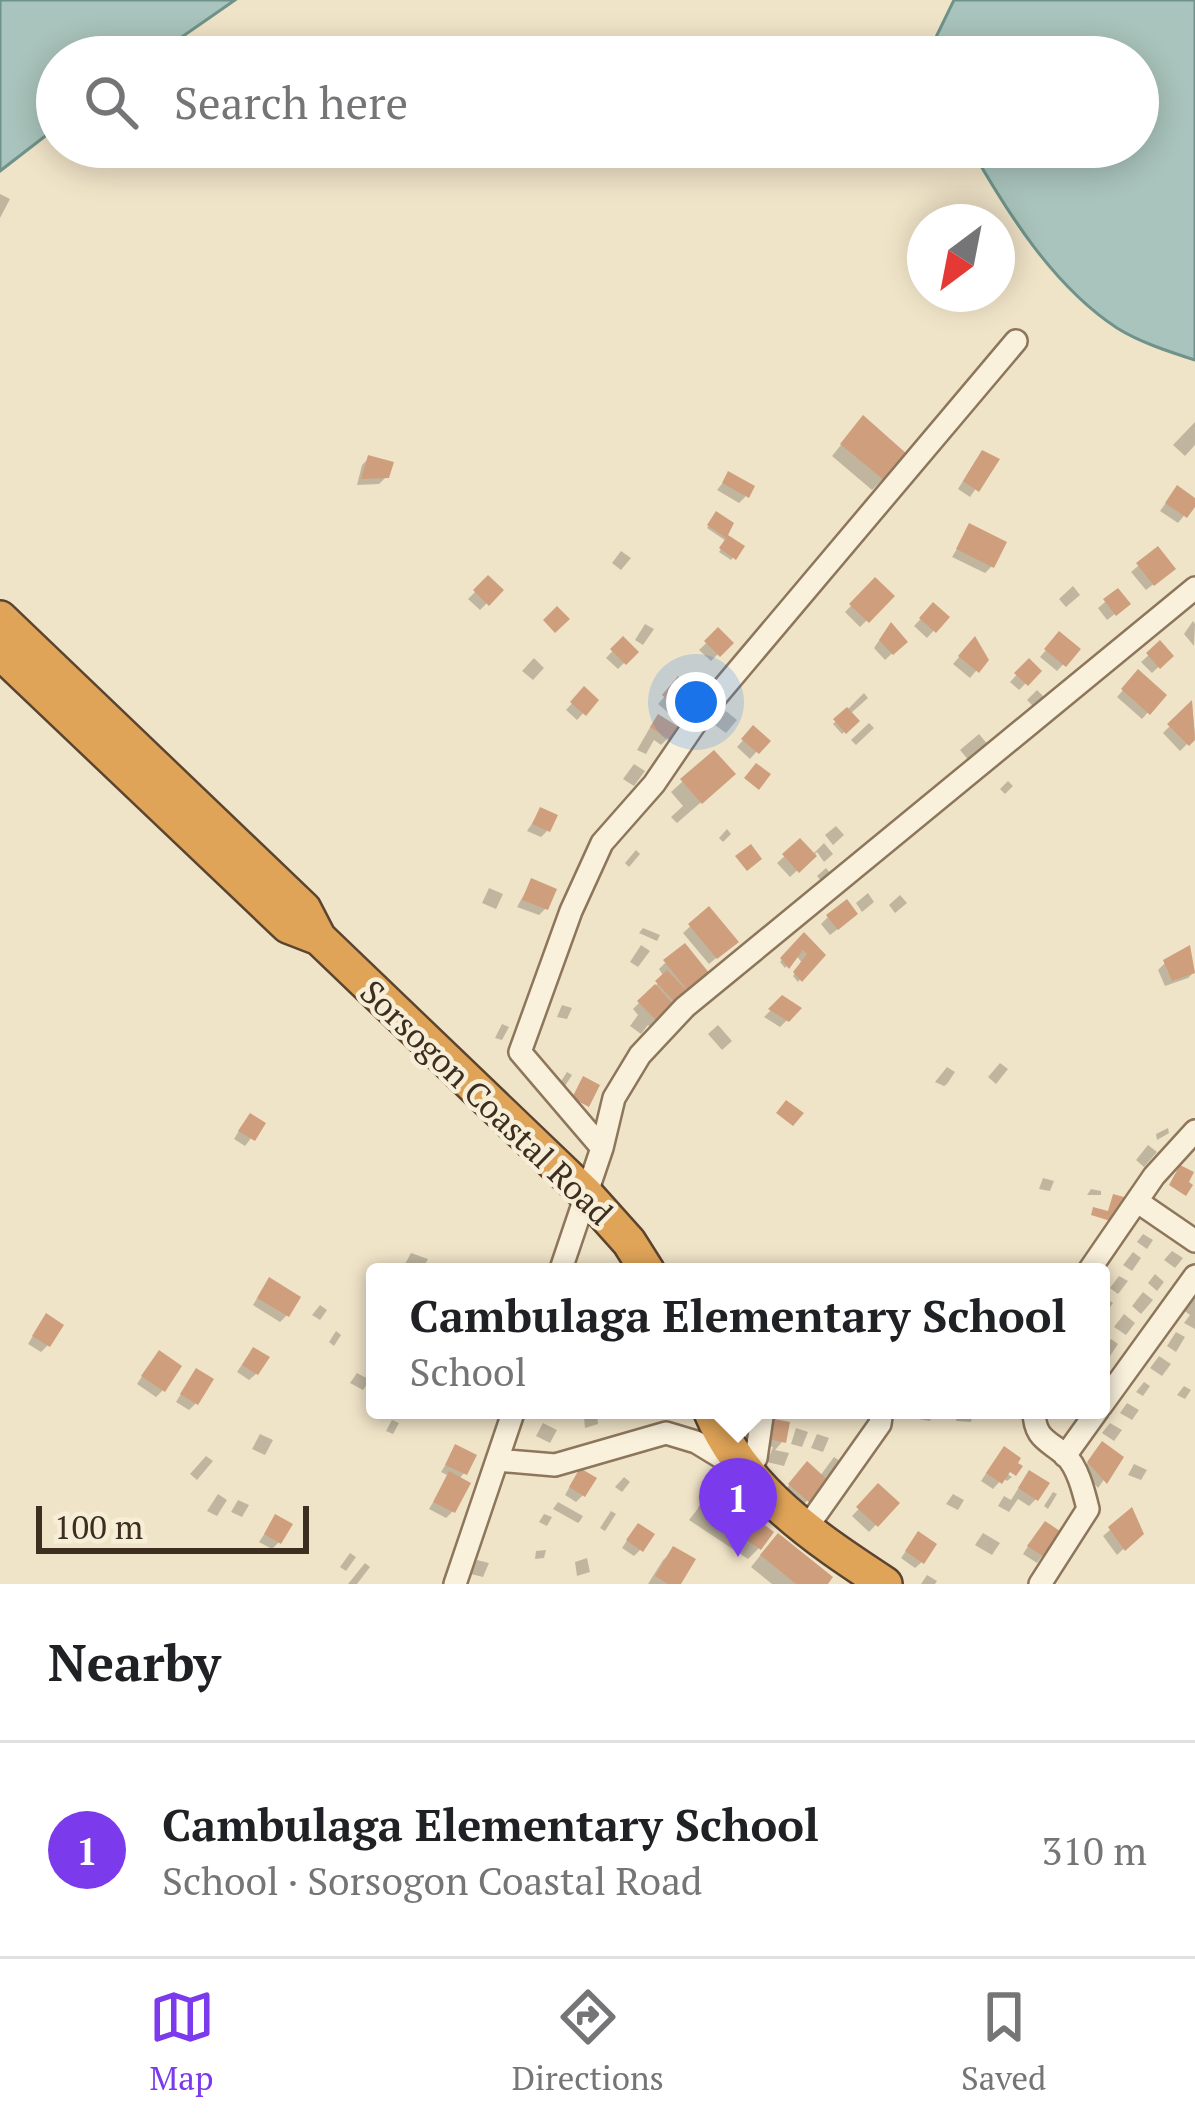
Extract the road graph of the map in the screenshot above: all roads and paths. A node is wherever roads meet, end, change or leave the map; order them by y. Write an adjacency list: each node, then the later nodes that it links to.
1 (1016, 341): 7 (street)
2 (1195, 588): 7 (street)
3 (0, 618): 5 (highway, Sorsogon Coastal Road)
4 (0, 652): 5 (highway, Sorsogon Coastal Road)
5 (319, 938): 8 (highway, Sorsogon Coastal Road)
6 (1195, 1131): 9 (street)
7 (602, 1148): 8 (street)
8 (586, 1194): 11 (street); 12 (highway, Sorsogon Coastal Road)
9 (1138, 1202): 10 (street); 13 (street)
10 (1195, 1241)
11 (563, 1263)
12 (642, 1263)
13 (1094, 1263)
14 (1195, 1276): 15 (street)
15 (1110, 1394)
16 (511, 1419): 23 (street)
17 (715, 1419): 24 (highway)
18 (762, 1419): 24 (street)
19 (881, 1419): 25 (street)
20 (1034, 1419): 22 (street)
21 (1092, 1419): 22 (street)
22 (1066, 1456): 28 (street)
23 (497, 1460): 24 (street); 26 (street)
24 (747, 1473): 25 (highway)
25 (805, 1530): 27 (highway)
26 (455, 1584)
27 (885, 1584)
28 (1040, 1584)

